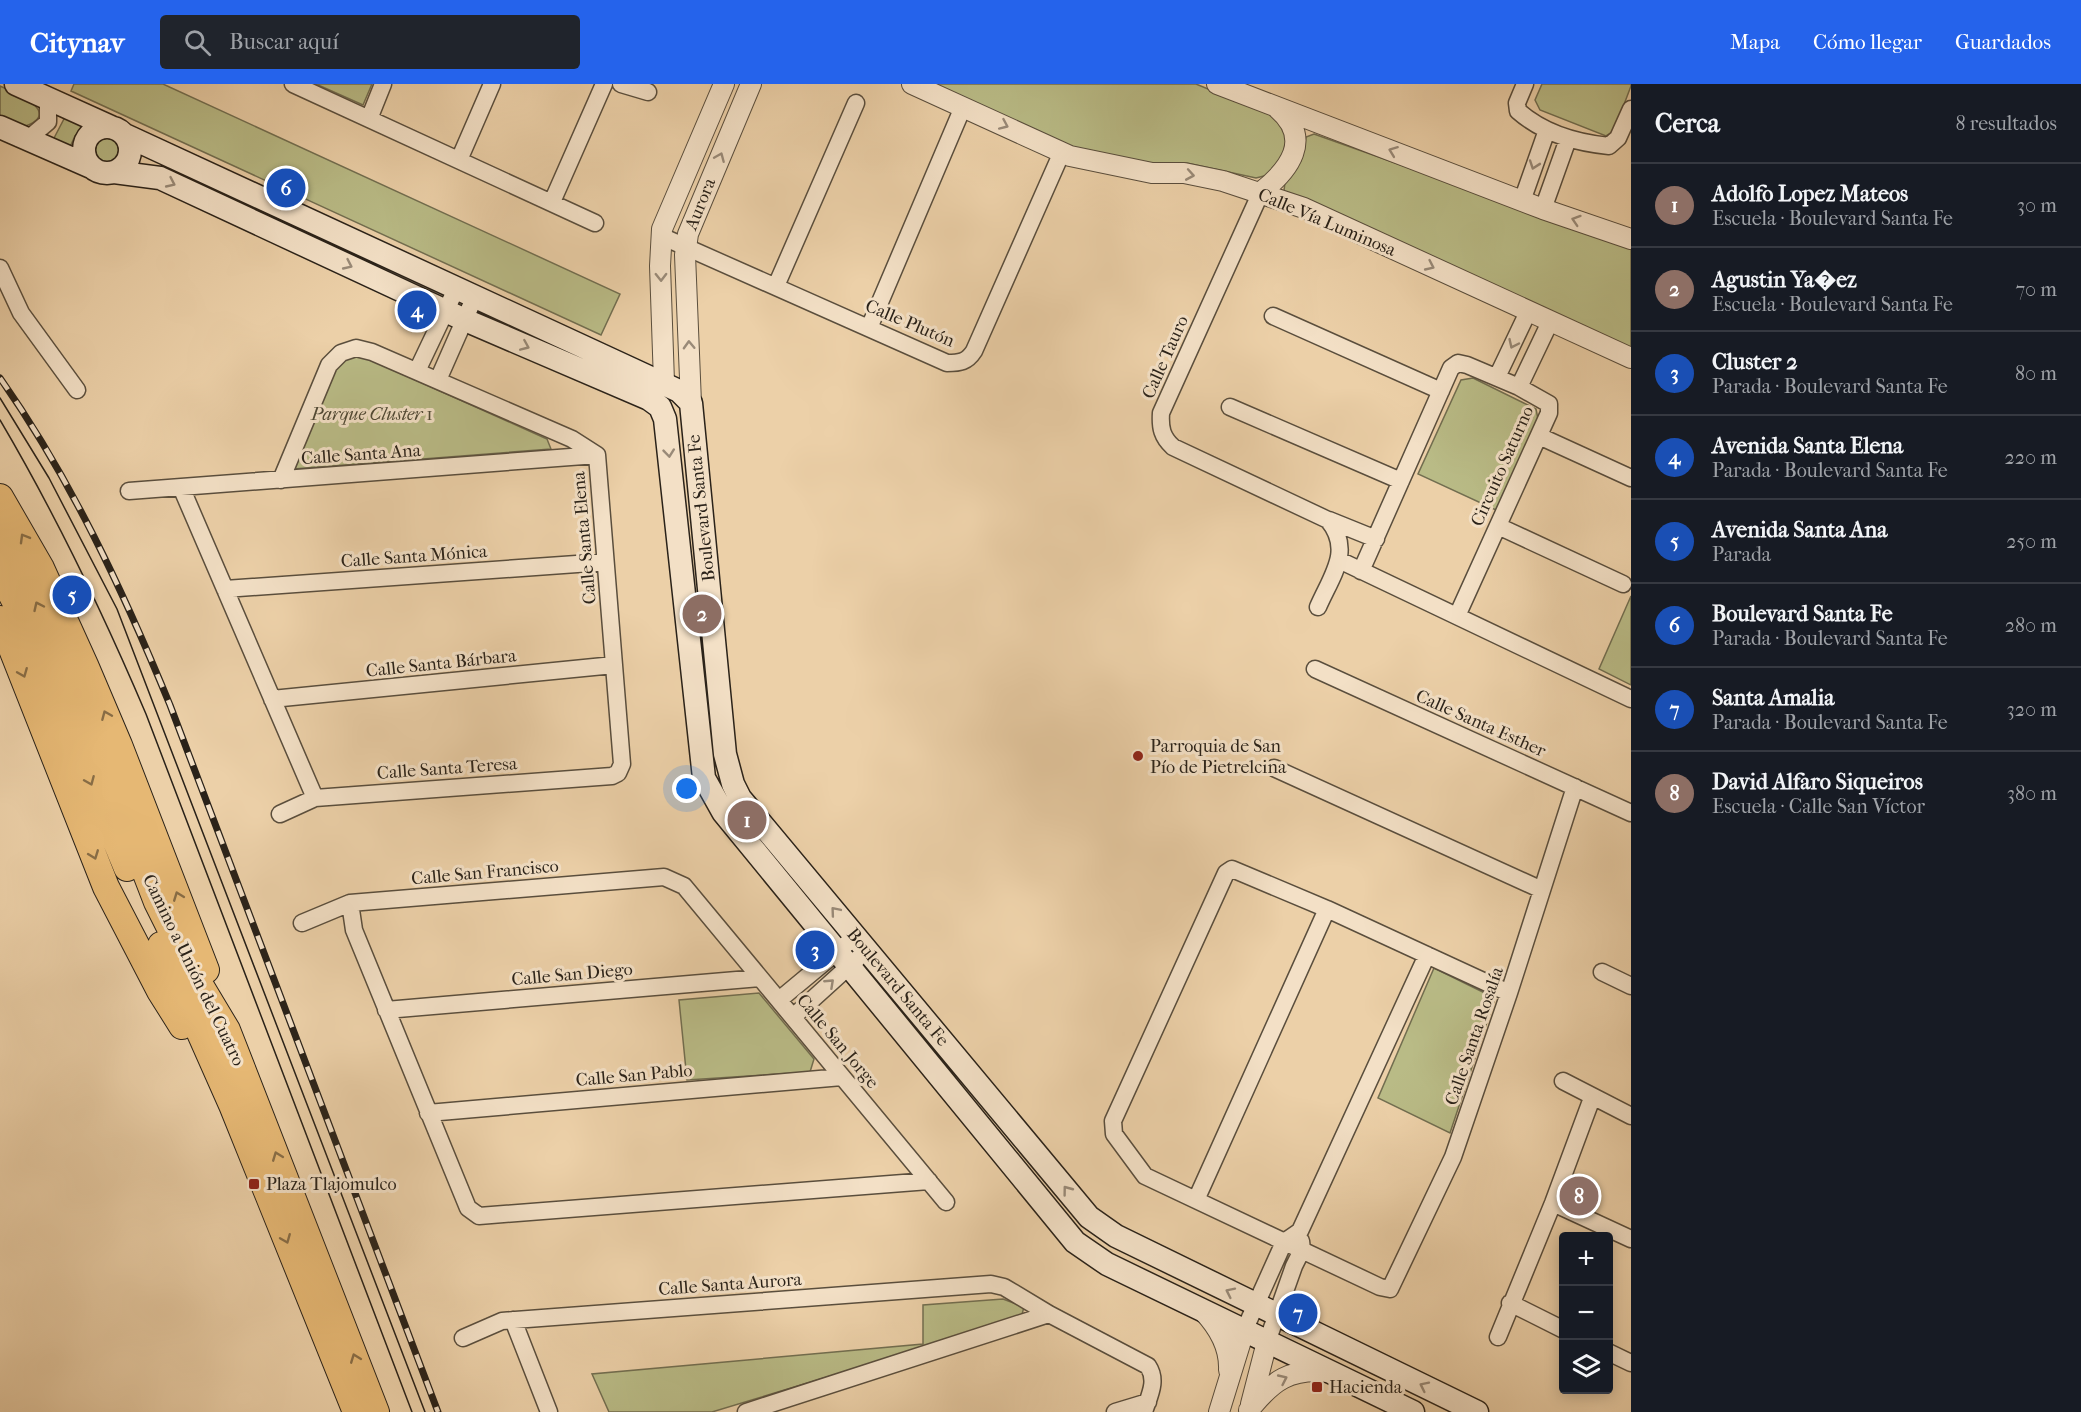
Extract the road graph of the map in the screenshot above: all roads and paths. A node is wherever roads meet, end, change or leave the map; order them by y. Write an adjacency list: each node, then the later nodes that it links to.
1 (16, 84): 13 (main road)
2 (293, 84): 18 (street)
3 (383, 84): 18 (street)
4 (492, 84): 26 (street)
5 (604, 84): 31 (street)
6 (621, 84): 12 (street)
7 (724, 84): 34 (street, Aurora)
8 (751, 84): 36 (street, Aurora, one-way to 8)
9 (912, 84): 16 (street, Calle Vía Luminosa)
10 (1217, 84): 15 (street)
11 (1525, 84): 20 (street)
12 (648, 92)
13 (48, 99): 21 (main road); 23 (street)
14 (856, 103): 38 (street)
15 (1273, 106): 29 (street); 30 (street, one-way to 15)
16 (963, 107): 25 (street, Calle Vía Luminosa, one-way to 25); 44 (street)
17 (1630, 115): 24 (street)
18 (369, 119): 26 (street)
19 (0, 127): 23 (main road)
20 (1547, 130): 24 (street); 30 (street, one-way to 30)
21 (118, 131): 27 (main road); 28 (main road); 39 (main road)
22 (0, 137): 23 (street)
23 (29, 138): 27 (main road)
24 (1568, 139): 32 (street)
25 (1062, 152): 29 (street, Calle Vía Luminosa, one-way to 29); 44 (street, Calle Plutón)
26 (459, 160): 31 (street)
27 (91, 167): 28 (main road)
28 (114, 172): 41 (main road, Boulevard Santa Fe, one-way to 41)
29 (1261, 192): 40 (street, Calle Vía Luminosa, one-way to 40); 63 (street, Calle Tauro)
30 (1522, 201): 32 (street)
31 (552, 202): 33 (street)
32 (1543, 209): 35 (street, one-way to 32)
33 (595, 223)
34 (662, 236): 36 (street, Calle Plutón); 49 (street, Aurora, one-way to 49)
35 (1631, 239)
36 (686, 246): 38 (street, Calle Plutón); 53 (street, Aurora, one-way to 36)
37 (0, 268): 51 (street)
38 (776, 286): 44 (street, Calle Plutón)
39 (466, 291): 41 (street); 49 (main road)
40 (1528, 312): 43 (street, Calle Vía Luminosa); 47 (street, one-way to 47)
41 (455, 315): 46 (street); 48 (street); 93 (main road, Boulevard Santa Fe, one-way to 93)
42 (1273, 316): 52 (street)
43 (1550, 322): 45 (street, Calle Vía Luminosa); 50 (street)
44 (869, 328)
45 (1631, 358)
46 (417, 371): 48 (street, Calle Santa Elena); 58 (street, Calle Santa Elena)
47 (1497, 377): 50 (street, Circuito Saturno); 52 (street, Circuito Saturno)
48 (438, 380): 56 (street, Calle Santa Elena)
49 (664, 382): 53 (main road)
50 (1519, 387): 55 (street, Circuito Saturno)
51 (77, 390)
52 (1441, 391): 59 (street, Circuito Saturno)
53 (691, 403): 91 (main road, Boulevard Santa Fe, one-way to 53)
54 (1230, 408): 59 (street)
55 (1539, 436): 57 (street); 64 (street, Circuito Saturno)
56 (597, 455): 58 (street, Calle Santa Ana); 68 (street, Calle Santa Elena)
57 (1631, 478)
58 (281, 480): 60 (street, Calle Santa Ana)
59 (1401, 481): 66 (street, Circuito Saturno)
60 (181, 487): 61 (street, Calle Santa Ana); 72 (street)
61 (129, 491)
62 (0, 497): 101 (main road, one-way to 62)
63 (1328, 520): 66 (street, Calle Tauro); 67 (street)
64 (1498, 526): 71 (street); 74 (street, Circuito Saturno)
65 (0, 532): 101 (main road, Camino a Unión del Cuatro, one-way to 65)
66 (1376, 539): 69 (street, Circuito Saturno)
67 (1339, 560): 69 (street); 73 (street)
68 (605, 562): 72 (street, Calle Santa Mónica); 76 (street, Calle Santa Elena)
69 (1361, 571): 74 (street)
70 (0, 573): 105 (main road, Camino a Unión del Cuatro, one-way to 105)
71 (1623, 584)
72 (225, 589): 78 (street)
73 (1318, 607)
74 (1456, 616): 79 (street)
75 (0, 620): 105 (main road, one-way to 105)
76 (614, 665): 78 (street, Calle Santa Bárbara); 81 (street, Calle Santa Elena)
77 (1315, 669): 82 (street, Calle Santa Esther)
78 (272, 699): 83 (street)
79 (1631, 699)
80 (1274, 768): 87 (street)
81 (618, 773): 83 (street, Calle Santa Teresa)
82 (1575, 787): 84 (street, Calle Santa Esther); 87 (street, Calle Santa Rosalía)
83 (315, 798): 85 (street, Calle Santa Teresa)
84 (1631, 813)
85 (280, 814)
86 (675, 880): 88 (street, Calle San Francisco); 95 (street, Calle San Jorge)
87 (1542, 890): 97 (street, Calle Santa Rosalía)
88 (350, 903): 90 (street, Calle San Francisco); 99 (street)
89 (1327, 909): 92 (street); 109 (street); 109 (street)
90 (302, 923)
91 (862, 943): 93 (street); 117 (main road, Boulevard Santa Fe, one-way to 91)
92 (1427, 955): 97 (street); 112 (street)
93 (843, 958): 98 (street); 100 (street, one-way to 93); 118 (main road, Boulevard Santa Fe)
94 (1602, 972): 96 (street)
95 (760, 978): 98 (street, Calle San Jorge); 99 (street, Calle San Diego)
96 (1630, 982)
97 (1509, 993): 115 (street, Calle Santa Rosalía)
98 (778, 1000): 100 (street, Calle San Jorge)
99 (386, 1010): 106 (street)
100 (793, 1017): 102 (street, Calle San Jorge)
101 (227, 1030): 134 (main road, Camino a Unión del Cuatro, one-way to 101)
102 (842, 1077): 106 (street, Calle San Pablo); 108 (street, Calle San Jorge)
103 (1563, 1081): 104 (street)
104 (1592, 1098): 107 (street); 111 (street)
105 (232, 1105): 133 (main road, Camino a Unión del Cuatro, one-way to 133)
106 (428, 1113): 108 (street)
107 (1631, 1116)
108 (929, 1181): 110 (street, Calle San Jorge)
109 (1196, 1200): 114 (street)
110 (946, 1202)
111 (1553, 1203): 113 (street); 116 (street)
112 (1300, 1231): 114 (street); 115 (street)
113 (1631, 1239)
114 (1284, 1242): 115 (street); 117 (street)
115 (1302, 1250): 120 (street)
116 (1509, 1303): 122 (street); 124 (street)
117 (1254, 1304): 120 (main road, Boulevard Santa Fe); 123 (street)
118 (1201, 1310): 123 (main road, Boulevard Santa Fe); 130 (street)
119 (1049, 1314): 121 (street, Calle Santa Aurora); 131 (street); 136 (street)
120 (1276, 1314): 126 (street); 140 (main road, Boulevard Santa Fe, one-way to 120)
121 (513, 1320): 125 (street, Calle Santa Aurora); 135 (street)
122 (1559, 1328)
123 (1244, 1331): 126 (main road, Boulevard Santa Fe); 130 (street)
124 (1498, 1337)
125 (463, 1338)
126 (1267, 1342): 129 (main road, Boulevard Santa Fe); 132 (street)
127 (1613, 1354): 128 (street)
128 (1631, 1363)
129 (1329, 1372): 132 (street, one-way to 129); 139 (main road, Boulevard Santa Fe)
130 (1229, 1380): 138 (street)
131 (1146, 1407): 137 (street)
132 (1249, 1411)
133 (356, 1412)
134 (376, 1412)
135 (549, 1412)
136 (746, 1412)
137 (1115, 1412)
138 (1219, 1412)
139 (1413, 1412)
140 (1477, 1412)

